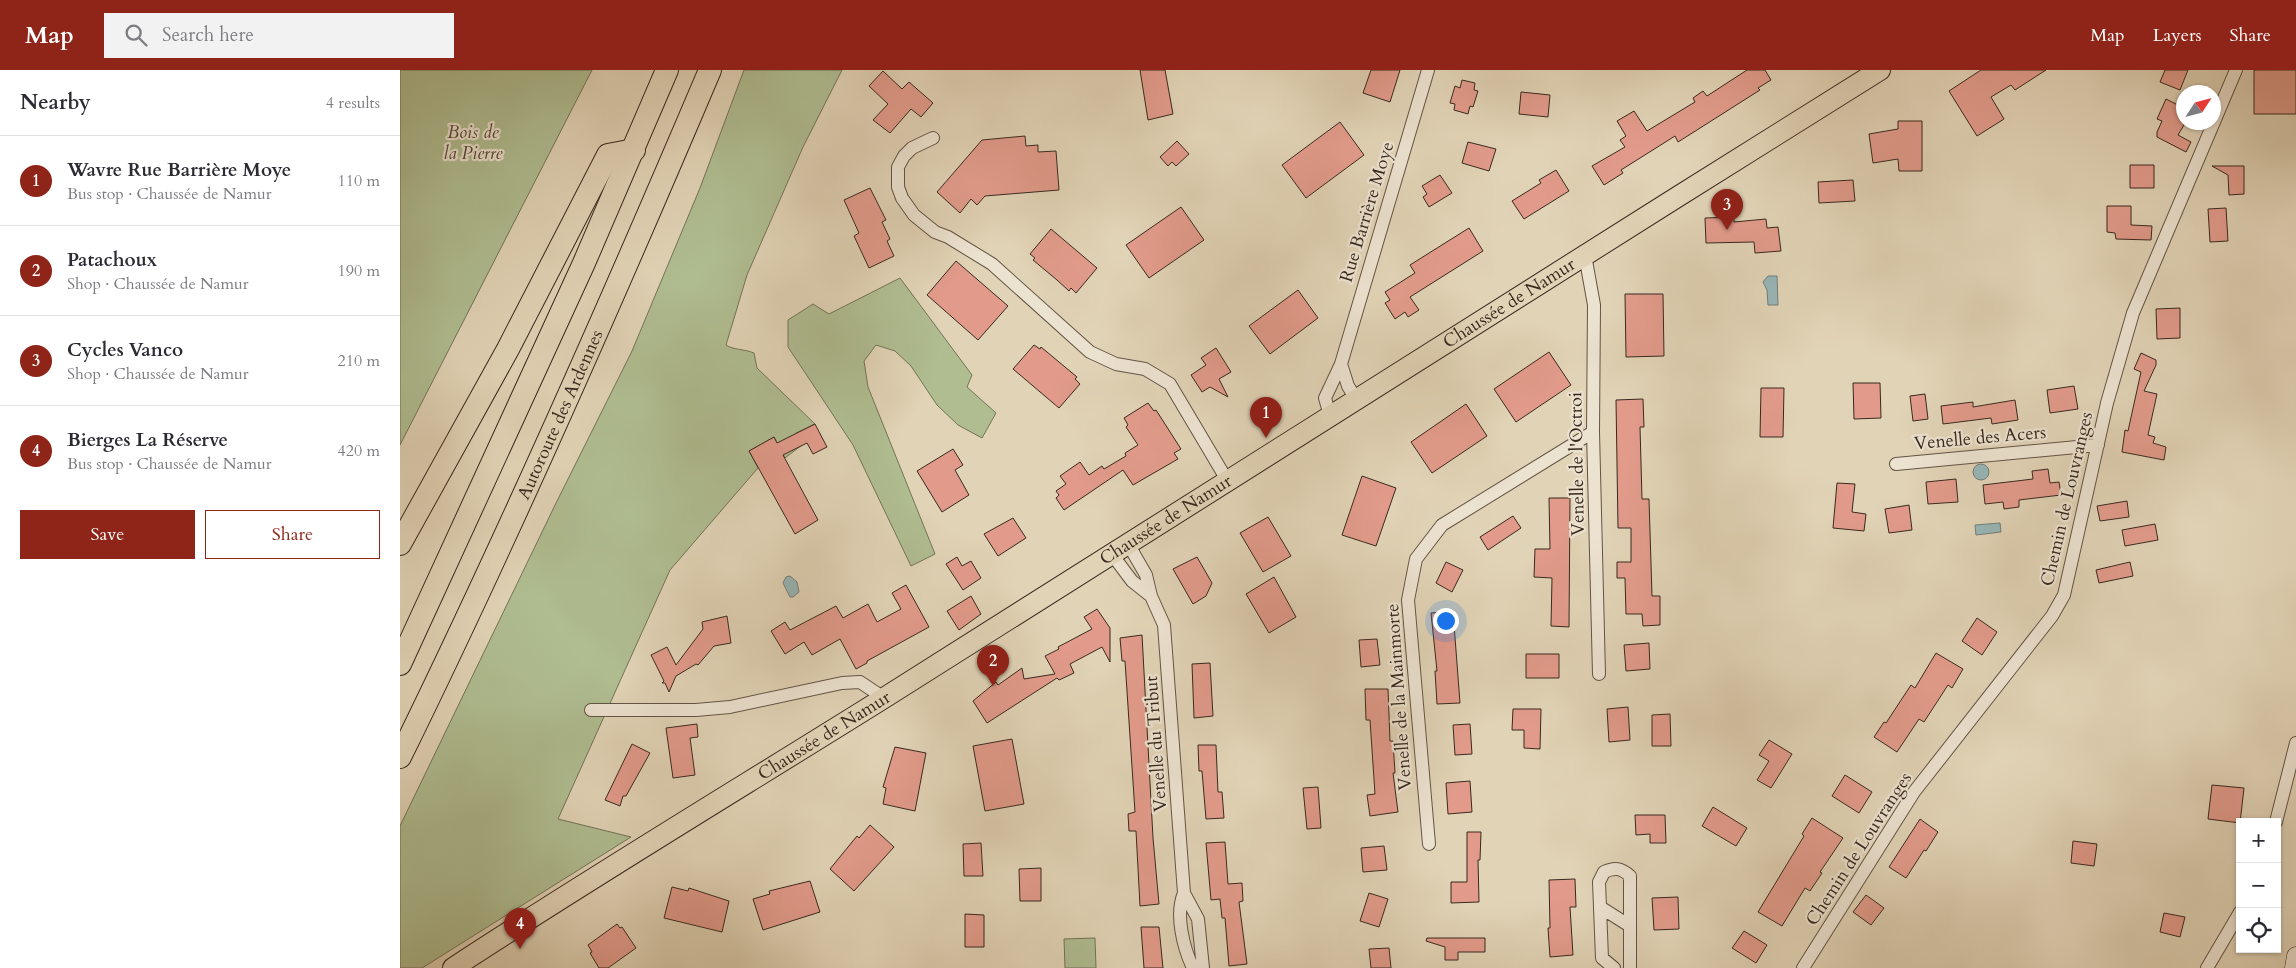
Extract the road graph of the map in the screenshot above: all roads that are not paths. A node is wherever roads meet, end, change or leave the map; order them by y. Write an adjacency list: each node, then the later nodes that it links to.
1 (666, 70): 7 (highway)
2 (710, 70): 24 (highway, Autoroute des Ardennes)
3 (1428, 70): 9 (street, Rue Barrière Moye)
4 (1880, 70): 8 (main road, Chaussée de Namur)
5 (2236, 70): 13 (street, Chemin de Louvranges)
6 (933, 138): 15 (street)
7 (634, 150): 16 (highway); 19 (highway)
8 (1585, 255): 10 (main road, Chaussée de Namur); 12 (street, Venelle de l'Octroi)
9 (1341, 364): 10 (street); 11 (street, Rue Barrière Moye)
10 (1356, 399): 11 (main road, Chaussée de Namur)
11 (1330, 416): 15 (main road, Chaussée de Namur)
12 (1594, 432): 20 (street, Venelle de l'Octroi); 26 (street, Venelle de la Mainmorte)
13 (2098, 445): 14 (street, Venelle des Acers); 38 (street, Chemin de Louvranges)
14 (1896, 464)
15 (1227, 480): 17 (main road, Chaussée de Namur)
16 (400, 544)
17 (1119, 548): 18 (street, Venelle du Tribut); 18 (street, Venelle du Tribut); 21 (main road, Chaussée de Namur)
18 (1151, 596): 27 (street, Venelle du Tribut)
19 (400, 664)
20 (1599, 674)
21 (884, 698): 22 (street); 32 (main road, Chaussée de Namur)
22 (591, 710)
23 (2296, 743): 25 (street)
24 (400, 756)
25 (2277, 818)
26 (1429, 844)
27 (1184, 893): 34 (street, Venelle du Tribut); 35 (street, Venelle du Tribut)
28 (1600, 907): 30 (street); 30 (street); 36 (street)
29 (2236, 919): 39 (street)
30 (1630, 926): 37 (street)
31 (2296, 956): 40 (main road)
32 (474, 962): 33 (main road, Chaussée de Namur)
33 (453, 968)
34 (1193, 968)
35 (1204, 968)
36 (1614, 968)
37 (1630, 968)
38 (1803, 968)
39 (2207, 968)
40 (2294, 968)

